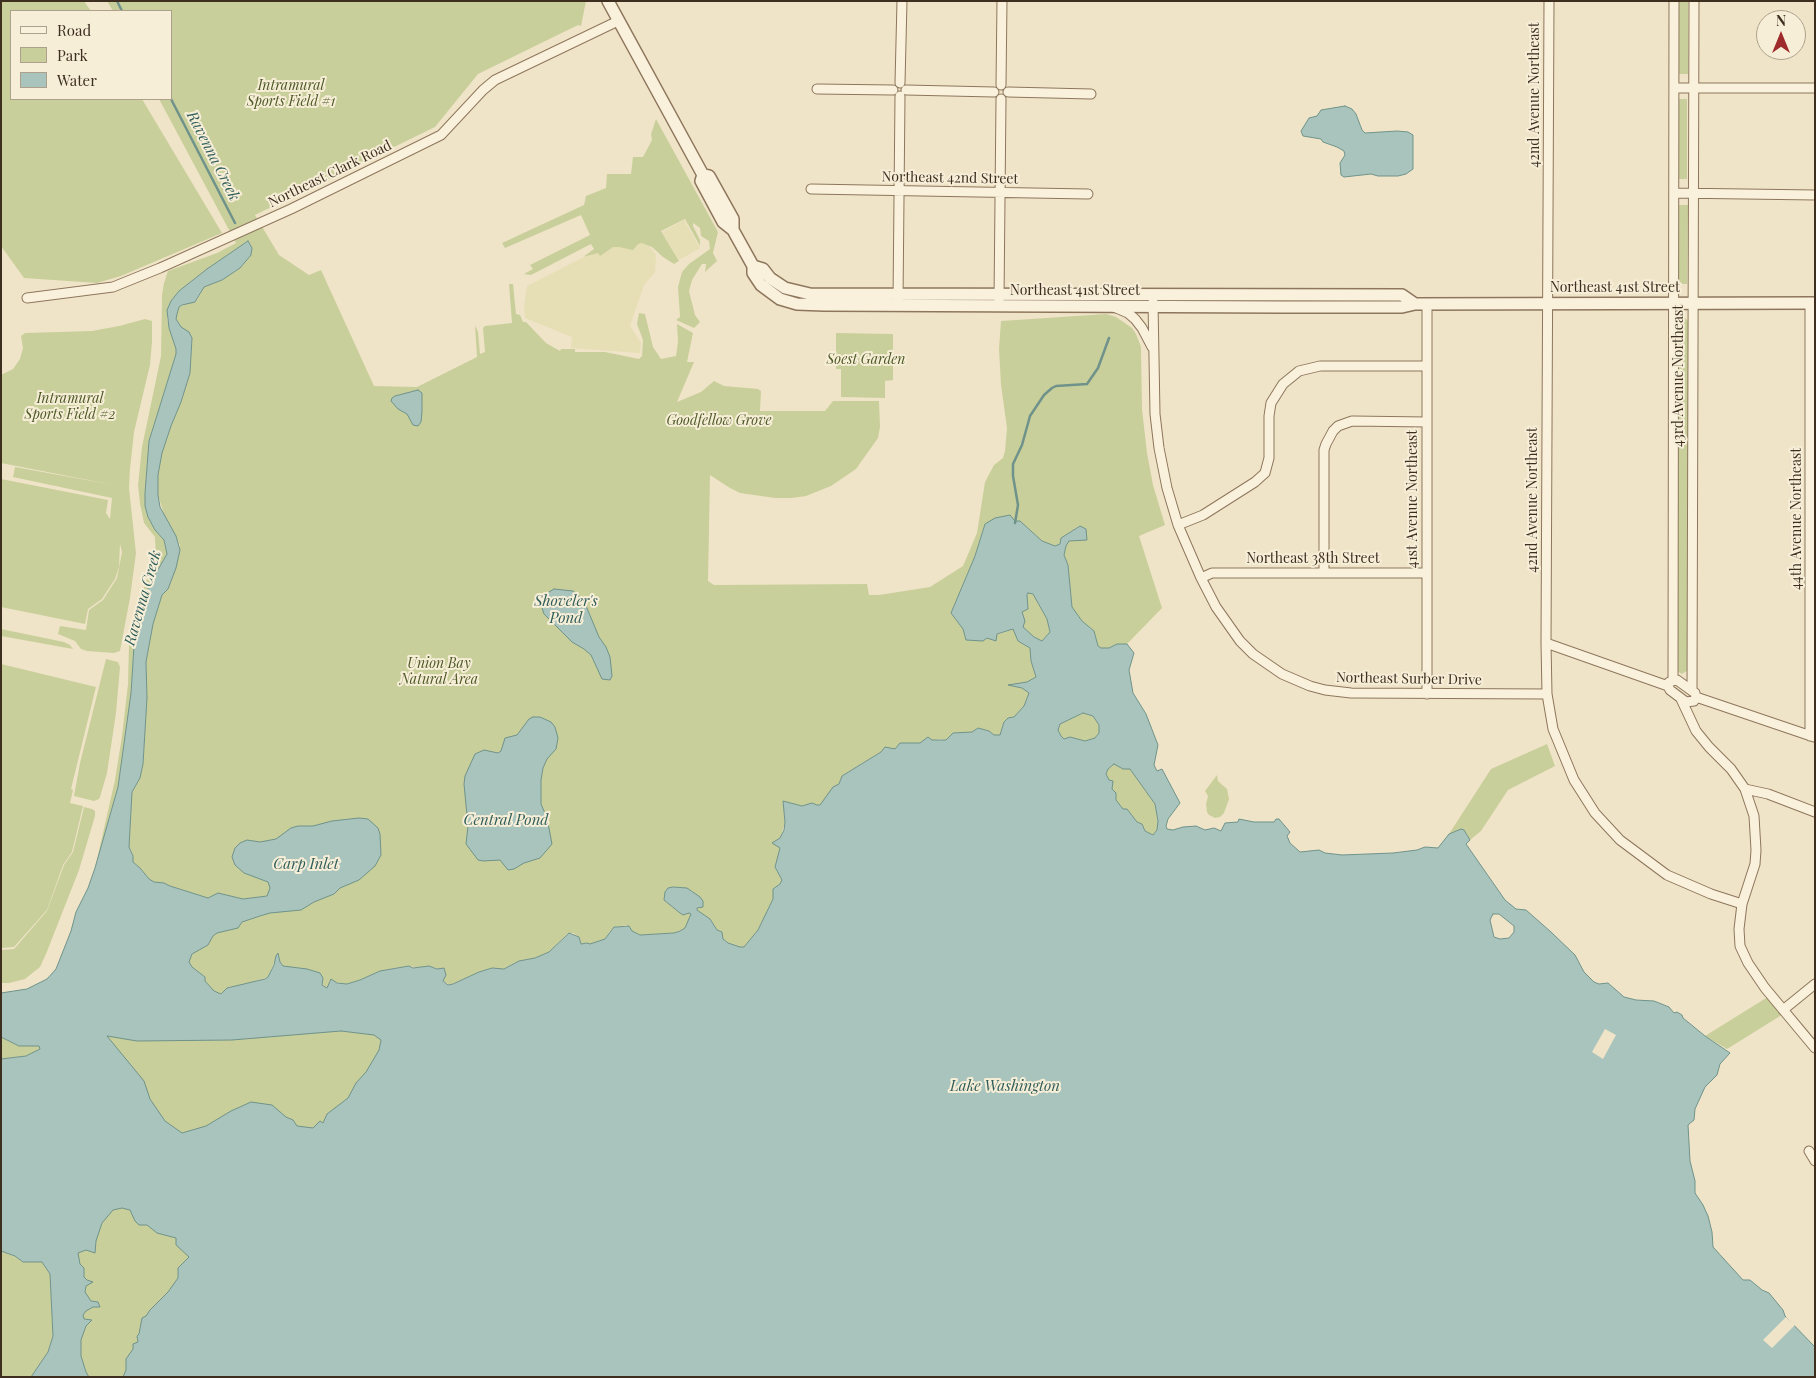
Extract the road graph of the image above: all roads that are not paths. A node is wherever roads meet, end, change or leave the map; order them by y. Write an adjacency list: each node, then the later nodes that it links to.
1 (608, 1): 7 (street, Northeast 41st Street)
2 (902, 1): 13 (street)
3 (1002, 1): 8 (street)
4 (1549, 1): 30 (street, 42nd Avenue Northeast)
5 (1674, 1): 9 (street, 43rd Avenue Northeast)
6 (1694, 1): 10 (street, 43rd Avenue Northeast)
7 (618, 21): 25 (street, Northeast Clark Road); 26 (street, Northeast 41st Street)
8 (1001, 85): 14 (street); 16 (street)
9 (1674, 88): 10 (street); 20 (street, 43rd Avenue Northeast)
10 (1693, 88): 11 (street); 21 (street, 43rd Avenue Northeast)
11 (1815, 88)
12 (817, 89): 13 (street)
13 (900, 90): 14 (street); 18 (street)
14 (994, 92): 16 (street)
15 (1091, 94): 16 (street)
16 (1004, 96): 19 (street)
17 (811, 189): 18 (street, Northeast 42nd Street)
18 (899, 191): 19 (street, Northeast 42nd Street); 26 (street)
19 (1000, 193): 22 (street, Northeast 42nd Street); 27 (street)
20 (1674, 193): 21 (street); 28 (street, 43rd Avenue Northeast)
21 (1693, 193): 23 (street); 29 (street, 43rd Avenue Northeast)
22 (1088, 194)
23 (1815, 194)
24 (1154, 294): 27 (street, Northeast 41st Street); 32 (street, Northeast 41st Street); 34 (street, Northeast Surber Drive)
25 (27, 298)
26 (898, 300): 27 (street, Northeast 41st Street)
27 (999, 300): 33 (street, Northeast 41st Street)
28 (1673, 302): 29 (street, Northeast 41st Street); 30 (street, Northeast 41st Street); 43 (street, 43rd Avenue Northeast)
29 (1692, 302): 31 (street, Northeast 41st Street); 46 (street, 43rd Avenue Northeast)
30 (1547, 303): 32 (street, Northeast 41st Street); 42 (street, 42nd Avenue Northeast)
31 (1813, 303): 48 (street, 44th Avenue Northeast)
32 (1421, 304): 34 (street, Northeast 41st Street); 36 (street, 41st Avenue Northeast)
33 (1112, 307): 34 (street, Northeast 41st Street); 35 (street)
34 (1153, 307): 35 (street, Northeast Surber Drive)
35 (1154, 352): 38 (street, Northeast Surber Drive)
36 (1427, 366): 37 (street, 41st Avenue Northeast); 38 (street)
37 (1427, 422): 39 (street); 40 (street, 41st Avenue Northeast)
38 (1178, 525): 41 (street, Northeast Surber Drive)
39 (1324, 572): 40 (street, Northeast 38th Street); 41 (street, Northeast 38th Street)
40 (1427, 573): 44 (street, 41st Avenue Northeast)
41 (1201, 578): 44 (street, Northeast Surber Drive)
42 (1546, 644): 43 (street); 45 (street, 42nd Avenue Northeast)
43 (1670, 683): 46 (street); 47 (street)
44 (1427, 694): 45 (street, Northeast Surber Drive)
45 (1547, 694): 51 (street, 42nd Avenue Northeast)
46 (1694, 694): 47 (street); 48 (street)
47 (1681, 699): 49 (street)
48 (1813, 736)
49 (1745, 789): 50 (street); 51 (street)
50 (1815, 812)
51 (1742, 904): 53 (street)
52 (1815, 984): 53 (street)
53 (1783, 1010): 54 (street)
54 (1815, 1048)
55 (1809, 1151): 56 (street)
56 (1815, 1161)

